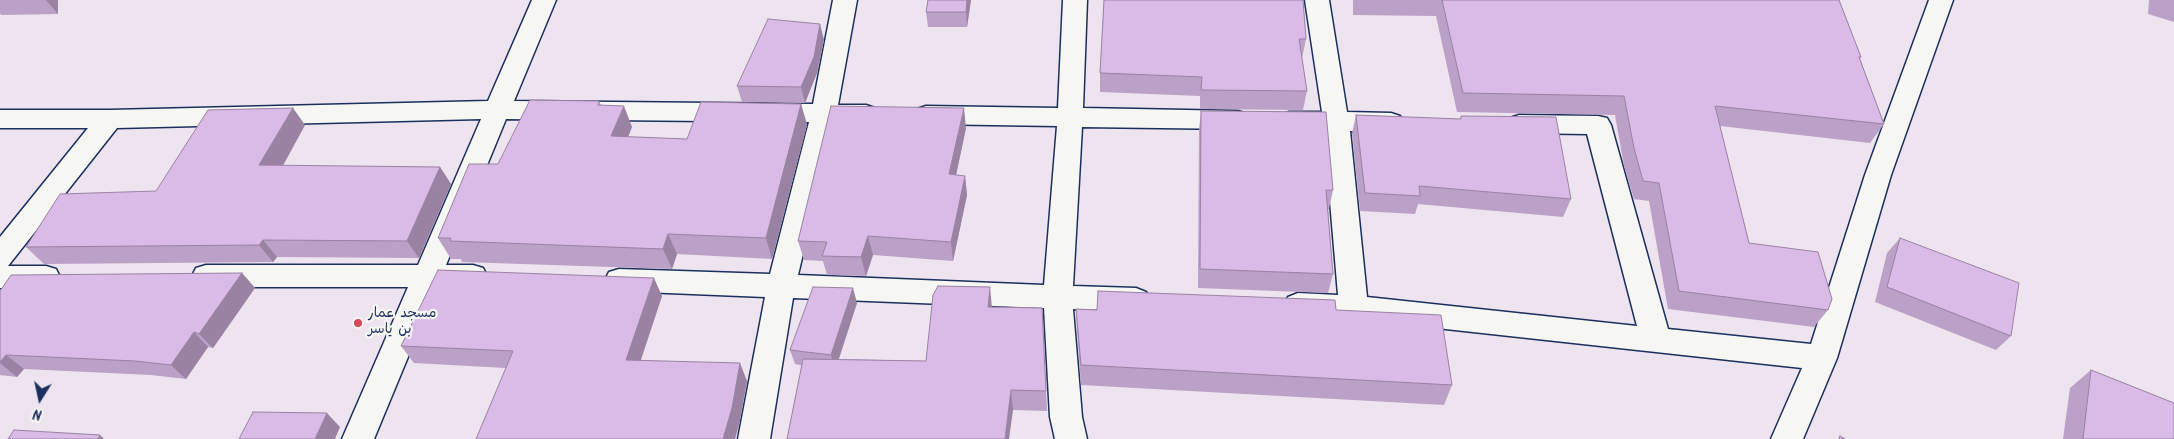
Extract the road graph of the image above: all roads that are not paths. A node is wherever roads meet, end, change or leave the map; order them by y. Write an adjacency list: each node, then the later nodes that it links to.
1 (544, 0): 6 (street)
2 (845, 0): 7 (street)
3 (1075, 0): 9 (street)
4 (1317, 0): 11 (street)
5 (1941, 0): 27 (street)
6 (498, 110): 7 (street); 8 (street); 15 (street)
7 (824, 113): 9 (street); 21 (street)
8 (110, 119): 10 (street); 14 (street)
9 (1070, 119): 11 (street); 22 (street)
10 (0, 120)
11 (1336, 121): 12 (street); 25 (street)
12 (1414, 122)
13 (1491, 123): 26 (street)
14 (0, 257)
15 (427, 274): 17 (street); 19 (street); 28 (street)
16 (70, 276): 18 (street)
17 (179, 276)
18 (0, 277)
19 (496, 277)
20 (594, 280): 21 (street)
21 (781, 286): 22 (street); 29 (street)
22 (1058, 297): 23 (street); 30 (street)
23 (1166, 301)
24 (1275, 305): 25 (street)
25 (1354, 307): 26 (street)
26 (1656, 340): 27 (street)
27 (1822, 358): 31 (street)
28 (358, 439)
29 (754, 439)
30 (1071, 439)
31 (1787, 439)

